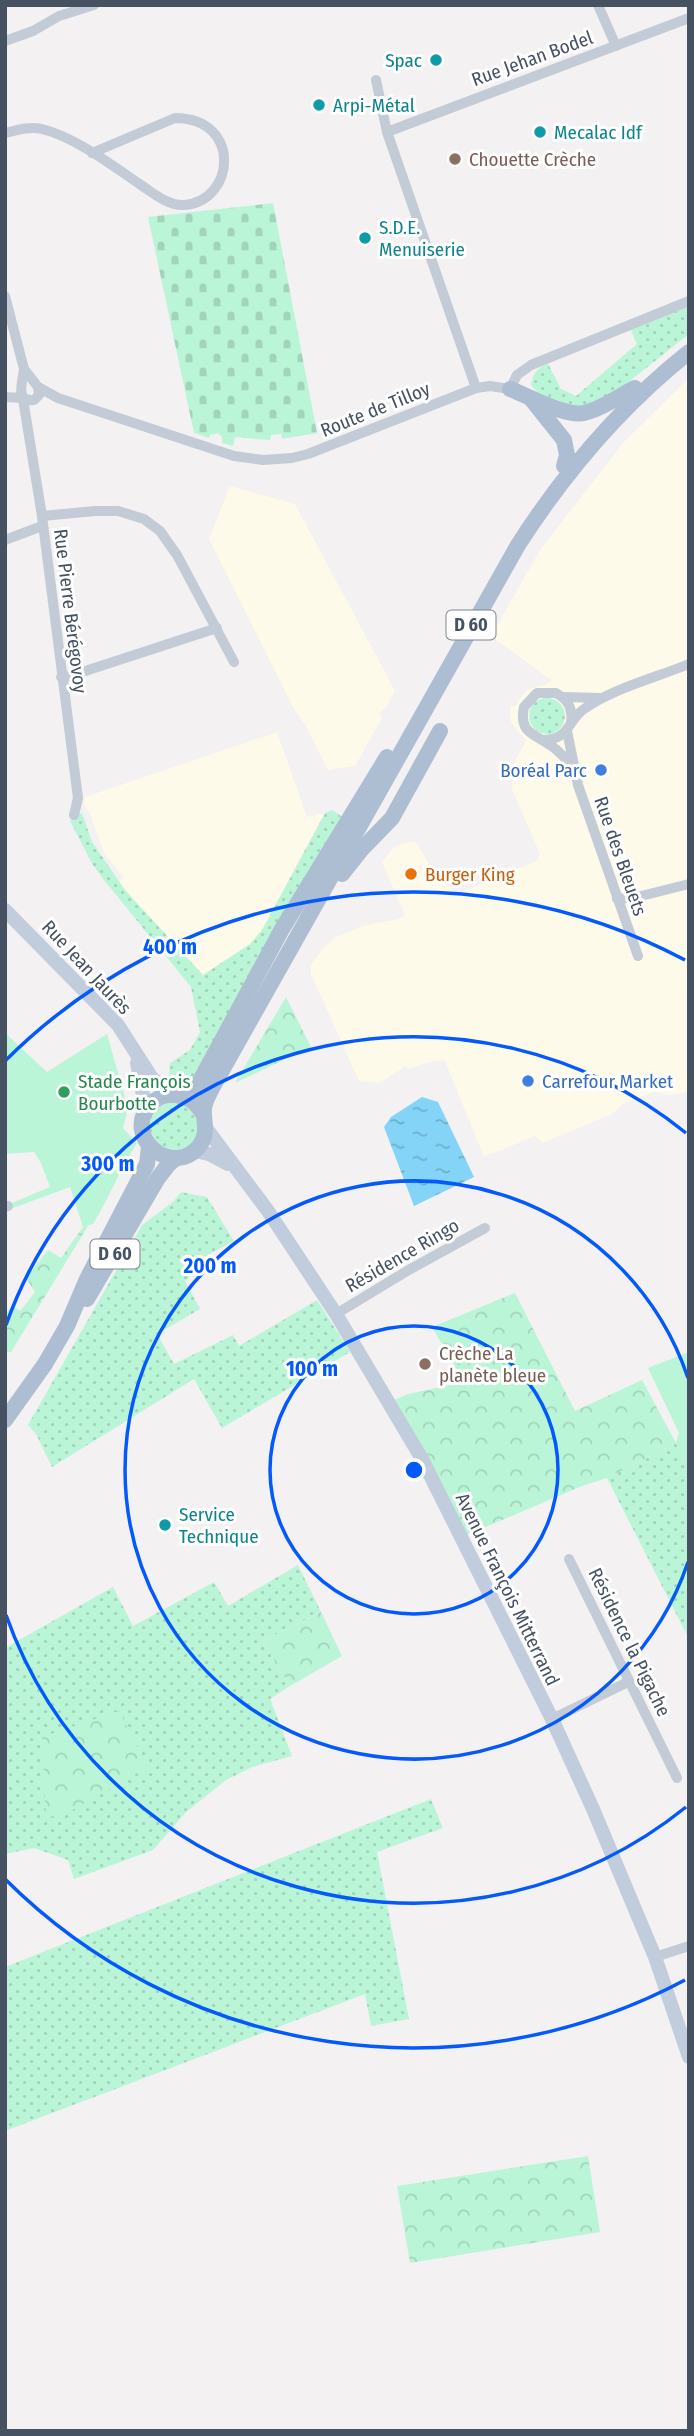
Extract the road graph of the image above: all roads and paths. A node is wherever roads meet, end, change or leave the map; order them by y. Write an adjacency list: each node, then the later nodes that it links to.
1 (94, 5): 4 (street)
2 (598, 5): 5 (street)
3 (689, 18): 5 (street, Rue Jehan Bodel)
4 (5, 40)
5 (616, 46): 7 (street, Rue Jehan Bodel)
6 (376, 80): 7 (street)
7 (387, 132): 14 (street)
8 (5, 133): 9 (street)
9 (92, 153): 9 (street)
10 (5, 296): 17 (street)
11 (689, 301): 16 (street)
12 (689, 342): 15 (main road, D 60)
13 (689, 352): 37 (main road, D 60)
14 (476, 388): 16 (street, Route de Tilloy); 17 (street, Route de Tilloy)
15 (635, 388): 19 (main road); 20 (main road, D 60)
16 (510, 389): 19 (main road)
17 (30, 393): 18 (street); 21 (street, Rue Pierre Bérégovoy)
18 (5, 397)
19 (532, 400): 20 (main road)
20 (564, 466): 40 (main road, D 60)
21 (42, 521): 22 (street); 23 (street); 26 (street, Rue Pierre Bérégovoy)
22 (5, 540)
23 (217, 628): 24 (street); 26 (street)
24 (233, 662)
25 (689, 663): 28 (street)
26 (61, 677): 33 (street, Rue Pierre Bérégovoy)
27 (564, 698): 28 (street); 29 (street); 31 (street)
28 (601, 698): 29 (street)
29 (569, 727): 31 (street); 32 (street, Rue des Bleuets)
30 (440, 731): 37 (main road)
31 (544, 740): 32 (street)
32 (573, 767): 35 (street, Rue des Bleuets)
33 (74, 815)
34 (689, 884): 35 (street)
35 (617, 899): 38 (street, Rue des Bleuets)
36 (5, 910): 39 (main road, Rue Jean Jaurès)
37 (300, 933): 42 (main road, D 60)
38 (638, 956)
39 (135, 1055): 40 (main road); 41 (main road)
40 (178, 1095): 41 (main road); 42 (main road)
41 (146, 1111): 43 (main road)
42 (205, 1122): 44 (main road); 46 (main road, Avenue François Mitterrand)
43 (149, 1147): 45 (main road); 49 (main road, D 60)
44 (194, 1151): 45 (main road); 46 (main road)
45 (176, 1158): 49 (main road, D 60)
46 (234, 1168): 48 (main road, Avenue François Mitterrand)
47 (485, 1228): 48 (street, Résidence Ringo)
48 (336, 1314): 53 (main road, Avenue François Mitterrand)
49 (67, 1326): 50 (main road, D 60)
50 (5, 1420)
51 (569, 1559): 52 (street, Résidence la Pigache)
52 (628, 1682): 53 (street); 54 (street, Résidence la Pigache)
53 (552, 1719): 56 (main road, Avenue François Mitterrand)
54 (677, 1778)
55 (689, 1946): 56 (street)
56 (655, 1957): 57 (main road, Avenue François Mitterrand)
57 (689, 2057)

